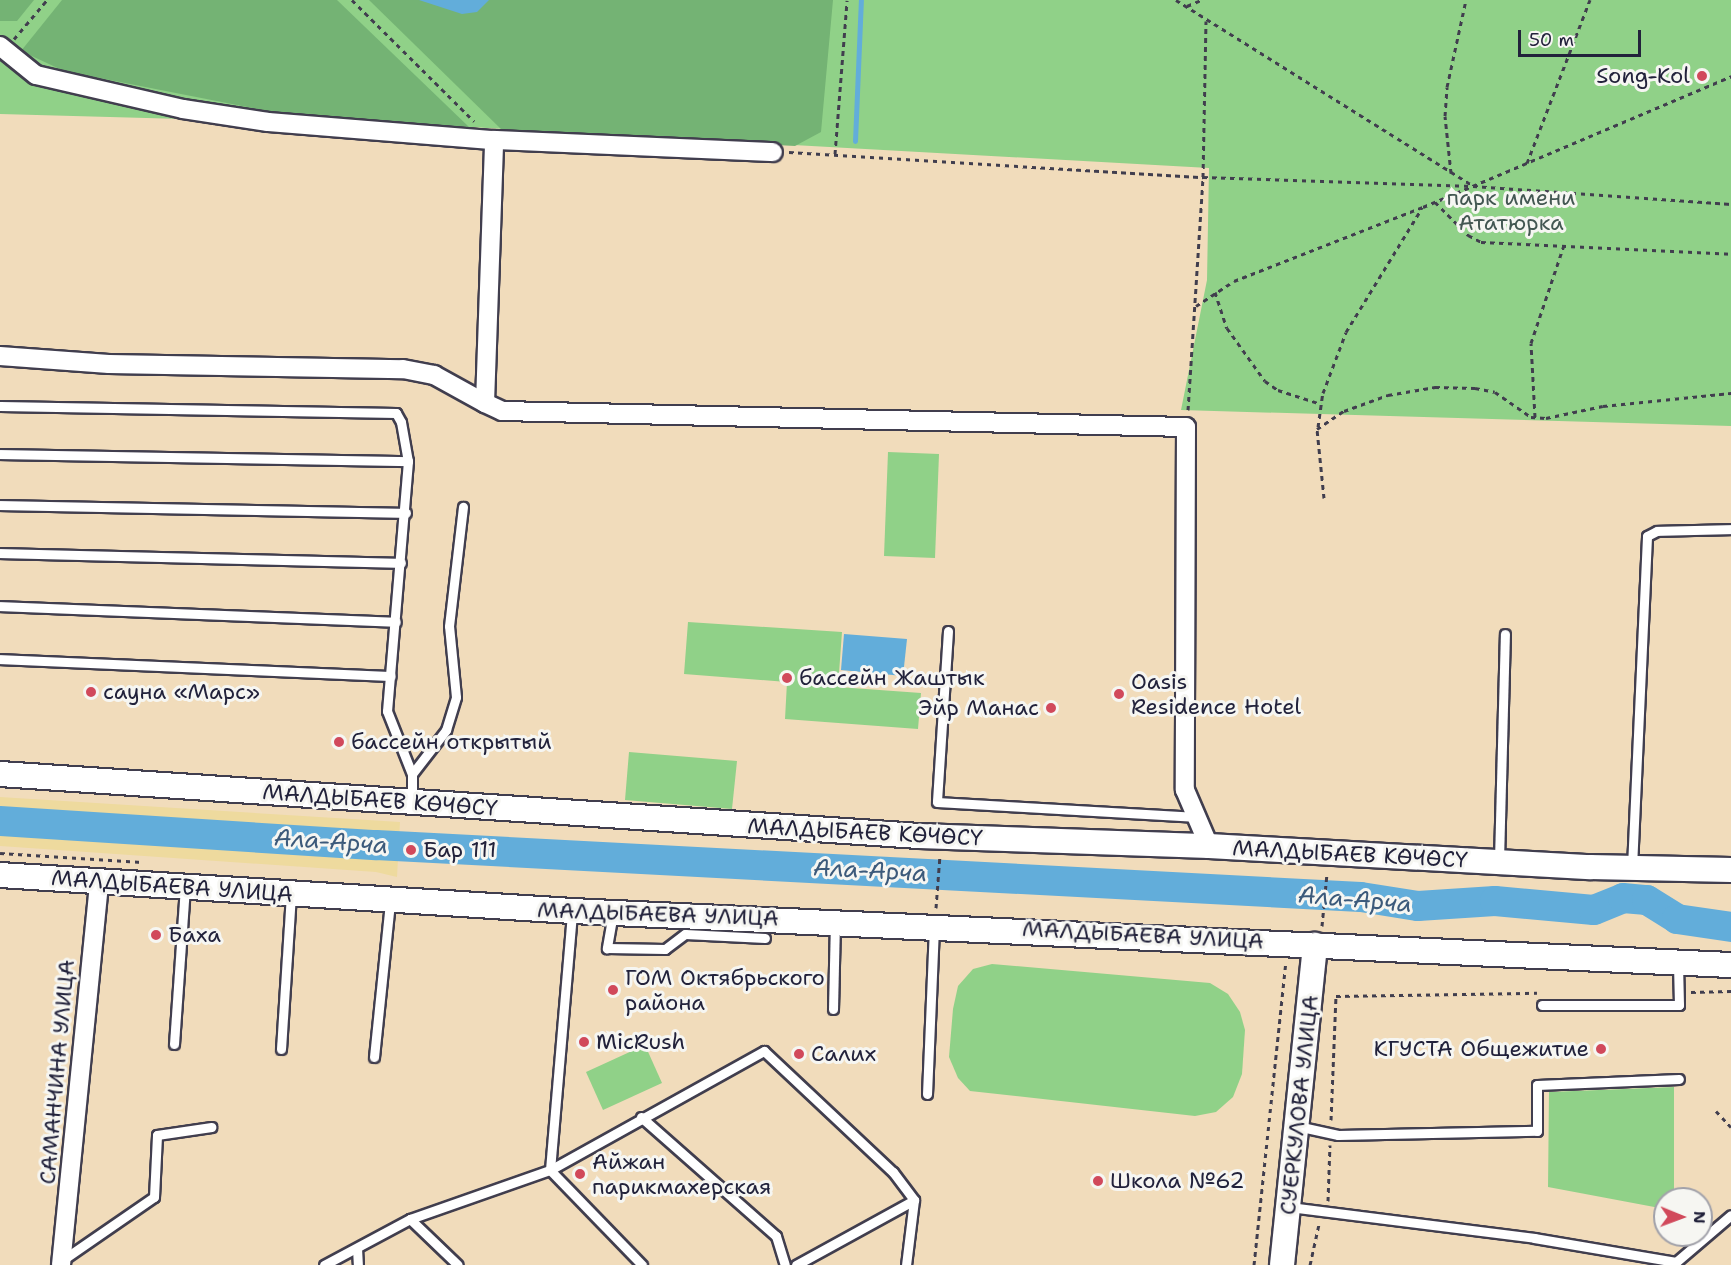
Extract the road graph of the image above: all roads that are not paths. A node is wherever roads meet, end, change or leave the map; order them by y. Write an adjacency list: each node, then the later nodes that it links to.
1 (3, 48): 2 (street)
2 (494, 140): 3 (street); 5 (street)
3 (773, 152)
4 (0, 356): 5 (street)
5 (485, 403): 24 (street)
6 (0, 406): 8 (lane)
7 (0, 454): 8 (lane)
8 (408, 461): 11 (lane)
9 (0, 505): 11 (lane)
10 (463, 507): 22 (lane)
11 (406, 513): 14 (lane)
12 (1731, 529): 27 (lane)
13 (0, 553): 14 (lane)
14 (401, 563): 16 (lane)
15 (0, 606): 16 (lane)
16 (396, 622): 20 (lane)
17 (948, 631): 24 (lane)
18 (1505, 634): 26 (lane)
19 (0, 659): 20 (lane)
20 (392, 676): 22 (lane)
21 (0, 774): 23 (street, МАЛДЫБАЕВ КӨЧӨСҮ)
22 (412, 774): 23 (lane)
23 (412, 802): 25 (street, МАЛДЫБАЕВ КӨЧӨСҮ)
24 (1198, 817): 25 (street)
25 (1209, 846): 26 (street, МАЛДЫБАЕВ КӨЧӨСҮ)
26 (1499, 862): 27 (street, МАЛДЫБАЕВ КӨЧӨСҮ)
27 (1632, 868): 28 (street, МАЛДЫБАЕВ КӨЧӨСҮ)
28 (1731, 870)
29 (0, 875): 30 (street, МАЛДЫБАЕВА УЛИЦА)
30 (99, 882): 31 (street, МАЛДЫБАЕВА УЛИЦА); 58 (street, САМАНЧИНА УЛИЦА)
31 (185, 888): 32 (street, МАЛДЫБАЕВА УЛИЦА); 44 (lane)
32 (291, 894): 33 (street, МАЛДЫБАЕВА УЛИЦА); 45 (lane)
33 (390, 901): 34 (street, МАЛДЫБАЕВА УЛИЦА); 46 (lane)
34 (572, 911): 35 (street, МАЛДЫБАЕВА УЛИЦА); 52 (lane)
35 (613, 913): 37 (street, МАЛДЫБАЕВА УЛИЦА); 39 (lane)
36 (935, 919): 37 (street, МАЛДЫБАЕВА УЛИЦА); 38 (street, МАЛДЫБАЕВА УЛИЦА); 48 (lane)
37 (836, 921): 43 (lane)
38 (1316, 934): 40 (street); 50 (street, СУЕРКУЛОВА УЛИЦА)
39 (765, 938)
40 (1678, 964): 41 (street); 42 (lane)
41 (1731, 965)
42 (1542, 1005)
43 (833, 1009)
44 (174, 1044)
45 (280, 1049)
46 (375, 1057)
47 (1679, 1079): 50 (lane)
48 (927, 1094)
49 (640, 1117): 52 (lane); 53 (lane); 64 (lane)
50 (1296, 1126): 54 (street, СУЕРКУЛОВА УЛИЦА)
51 (211, 1127): 58 (lane)
52 (550, 1170): 56 (lane); 63 (lane)
53 (914, 1200): 65 (lane); 66 (lane)
54 (1287, 1207): 59 (lane); 67 (street, СУЕРКУЛОВА УЛИЦА)
55 (1731, 1215): 59 (lane)
56 (410, 1219): 57 (lane); 62 (lane)
57 (357, 1248): 60 (lane); 61 (lane)
58 (62, 1262)
59 (1678, 1264)
60 (324, 1265)
61 (358, 1265)
62 (458, 1265)
63 (642, 1265)
64 (785, 1265)
65 (796, 1265)
66 (906, 1265)
67 (1282, 1265)

